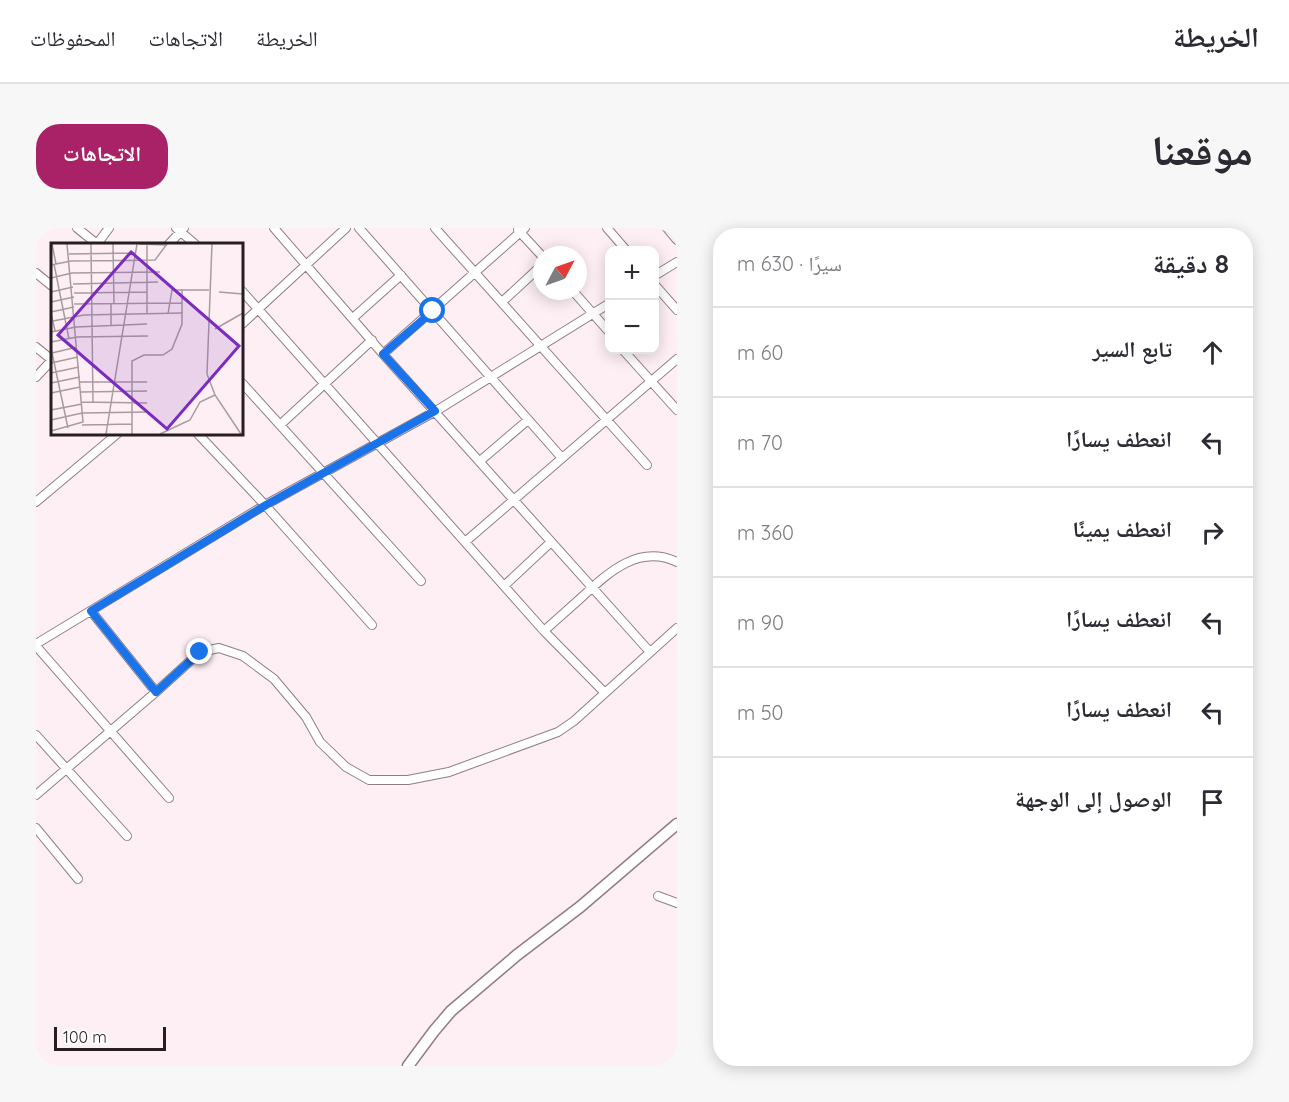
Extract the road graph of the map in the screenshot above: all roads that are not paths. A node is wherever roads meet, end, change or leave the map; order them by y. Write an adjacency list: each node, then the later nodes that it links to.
1 (77, 228): 12 (street)
2 (109, 228): 13 (street)
3 (274, 228): 19 (street)
4 (346, 228): 19 (street)
5 (359, 228): 24 (street)
6 (435, 228): 20 (street)
7 (607, 228): 17 (street)
8 (667, 228): 11 (street)
9 (181, 229): 14 (street); 15 (street)
10 (520, 229): 16 (street); 20 (street)
11 (677, 240)
12 (96, 243)
13 (98, 243)
14 (170, 243)
15 (194, 243)
16 (534, 246)
17 (623, 246)
18 (677, 262): 23 (street)
19 (305, 264): 31 (street); 35 (street)
20 (475, 272): 29 (street); 33 (street)
21 (36, 273): 25 (street)
22 (533, 273): 29 (street)
23 (659, 273)
24 (401, 274): 33 (street); 35 (street)
25 (51, 285)
26 (659, 290): 32 (street)
27 (243, 292): 31 (street)
28 (581, 300): 34 (street)
29 (502, 302): 39 (street)
30 (605, 305): 34 (street)
31 (259, 308): 36 (street); 49 (street)
32 (677, 310)
33 (433, 311): 41 (street); 47 (street)
34 (592, 313): 37 (street); 39 (street)
35 (353, 318): 38 (street)
36 (243, 323)
37 (605, 328)
38 (372, 340): 41 (street); 49 (street)
39 (541, 346): 47 (street); 54 (street)
40 (36, 347): 43 (street)
41 (383, 354): 52 (street)
42 (627, 354): 48 (street)
43 (51, 359)
44 (677, 359): 48 (street)
45 (51, 361): 46 (street)
46 (36, 377)
47 (490, 377): 52 (street); 53 (street)
48 (651, 381): 51 (street); 54 (street)
49 (325, 382): 55 (street); 58 (street)
50 (243, 384): 55 (street)
51 (677, 410)
52 (435, 411): 58 (street); 60 (street)
53 (528, 420): 59 (street); 60 (street)
54 (606, 420): 59 (street); 61 (street)
55 (280, 424): 62 (street)
56 (116, 435): 64 (street)
57 (199, 435): 65 (street)
58 (379, 444): 62 (street); 66 (street)
59 (562, 458): 63 (street)
60 (480, 461): 63 (street)
61 (647, 465)
62 (324, 474): 65 (street); 69 (street)
63 (513, 499): 66 (street); 67 (street)
64 (36, 502)
65 (266, 505): 72 (street); 73 (street)
66 (465, 542): 70 (street)
67 (551, 542): 70 (street); 71 (street)
68 (677, 562): 71 (street)
69 (422, 580)
70 (504, 586): 75 (street)
71 (593, 586): 75 (street); 77 (street)
72 (91, 611): 76 (street); 78 (street)
73 (372, 625)
74 (677, 628): 77 (street)
75 (544, 631): 79 (street)
76 (36, 645): 80 (street)
77 (650, 652): 79 (street)
78 (156, 692): 79 (street); 80 (street)
79 (605, 693)
80 (111, 732): 82 (street); 84 (street)
81 (36, 735): 82 (street)
82 (66, 770): 83 (street); 87 (street)
83 (36, 795)
84 (168, 798)
85 (677, 824): 91 (street)
86 (36, 828): 88 (street)
87 (127, 836)
88 (78, 879)
89 (658, 896): 90 (street)
90 (677, 903)
91 (408, 1066)

